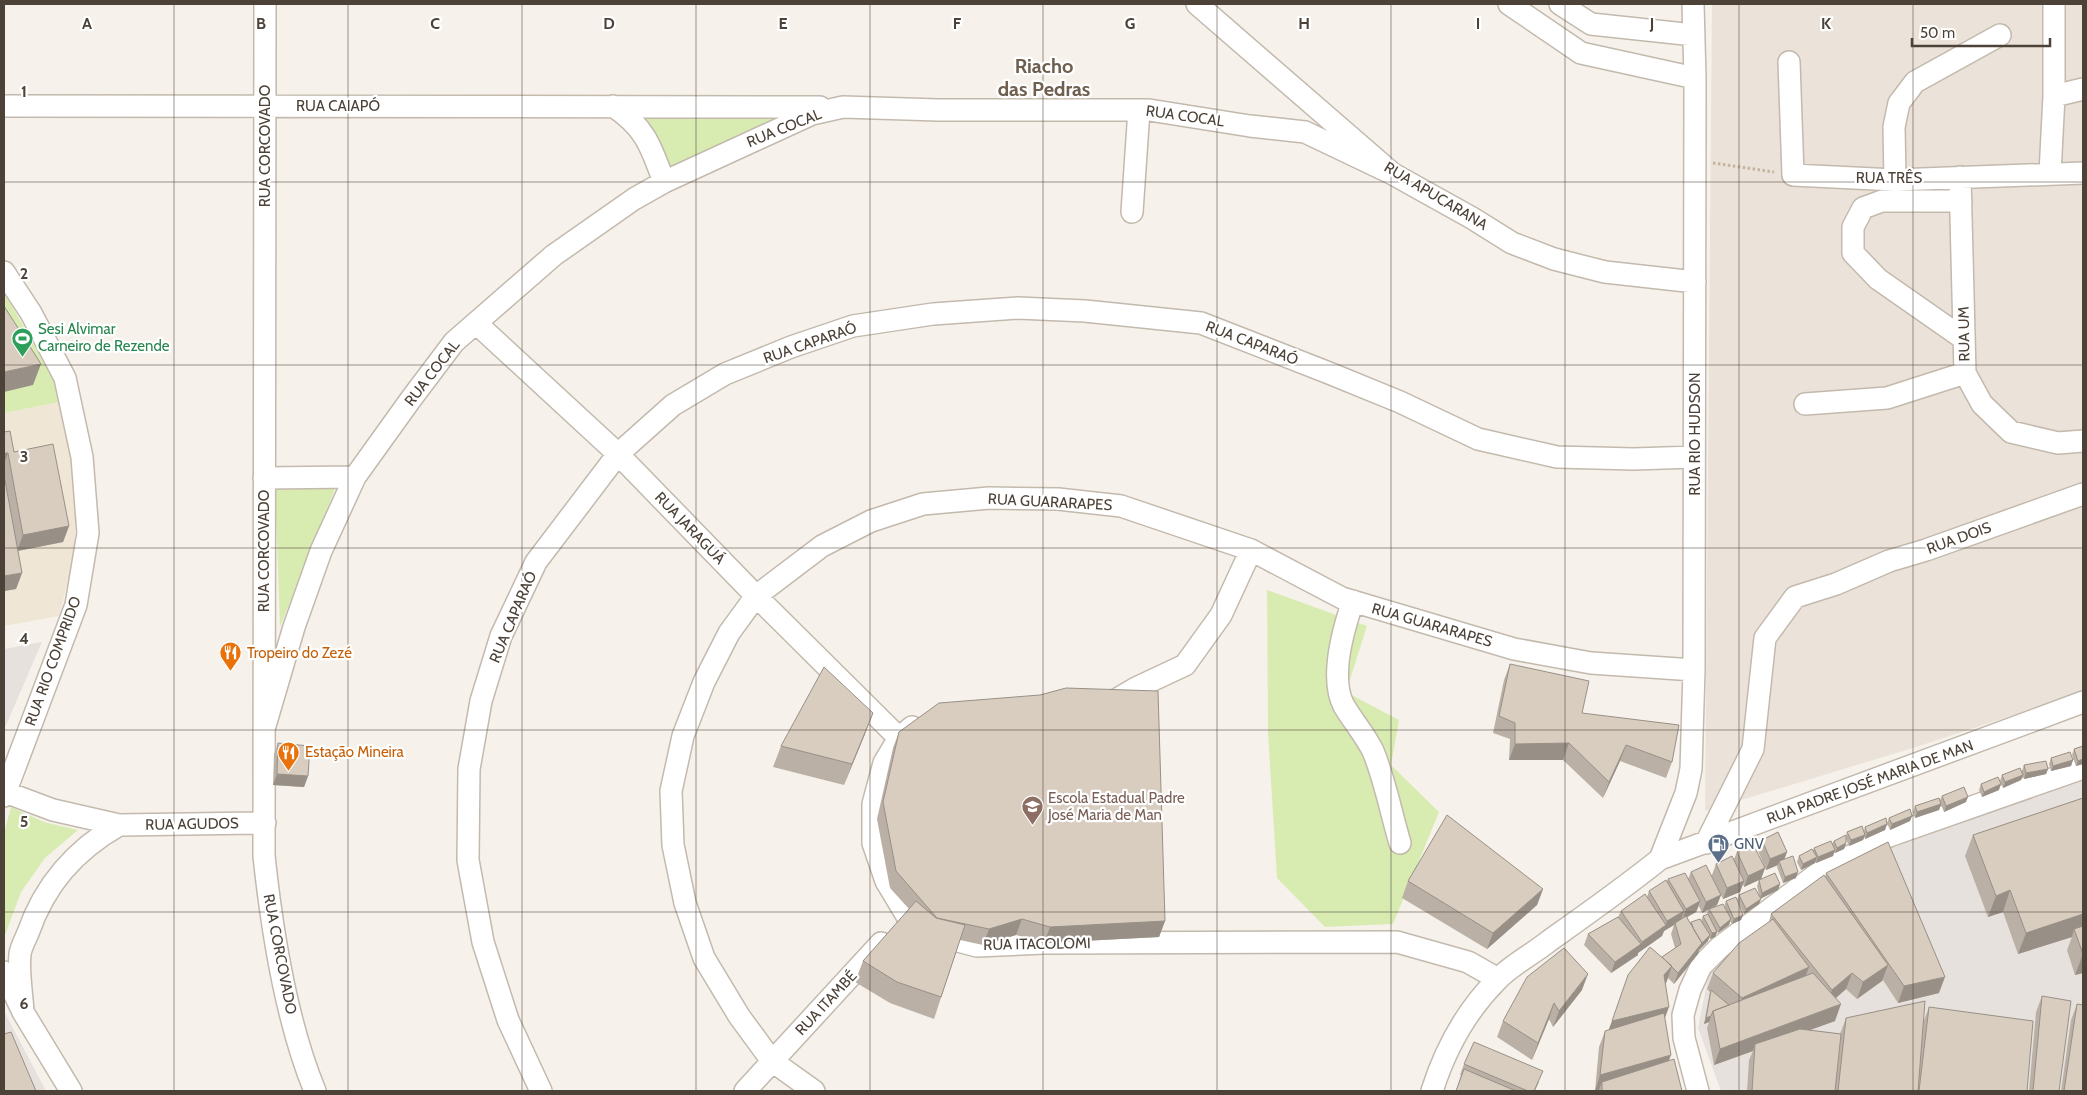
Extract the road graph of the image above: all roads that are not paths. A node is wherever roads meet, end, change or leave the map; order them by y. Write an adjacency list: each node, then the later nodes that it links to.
1 (265, 4): 14 (street, RUA CORCOVADO)
2 (1197, 4): 20 (street, RUA APUCARANA)
3 (1509, 4): 10 (street)
4 (1560, 4): 8 (street)
5 (1693, 4): 8 (street, RUA RIO HUDSON)
6 (2054, 4): 12 (street)
7 (2000, 35): 22 (street)
8 (1694, 36): 10 (street, RUA RIO HUDSON)
9 (1789, 62): 22 (street, RUA TRÊS)
10 (1695, 78): 27 (street, RUA RIO HUDSON)
11 (2083, 89): 12 (street)
12 (2054, 96): 18 (street)
13 (4, 106): 14 (street, RUA CAIAPÓ)
14 (266, 106): 15 (street, RUA CAIAPÓ); 36 (street, RUA CORCOVADO)
15 (613, 106): 16 (street, RUA CAIAPÓ); 23 (street)
16 (843, 107): 17 (street, RUA COCAL); 23 (street, RUA COCAL)
17 (1139, 110): 20 (street, RUA COCAL); 25 (street)
18 (2050, 173): 19 (street, RUA TRÊS); 21 (street, RUA TRÊS)
19 (2083, 173)
20 (1393, 174): 27 (street, RUA APUCARANA)
21 (1960, 177): 22 (street, RUA TRÊS); 24 (street, RUA UM)
22 (1895, 180)
23 (664, 182): 28 (street, RUA COCAL)
24 (1961, 201): 29 (street, RUA UM); 29 (street)
25 (1132, 212)
26 (4, 272): 48 (street, RUA RIO COMPRIDO)
27 (1695, 282): 34 (street, RUA RIO HUDSON)
28 (476, 323): 33 (street, RUA JARAGUÁ); 35 (street, RUA COCAL)
29 (1964, 339): 30 (street, RUA UM)
30 (1965, 373): 31 (street); 32 (street, RUA UM)
31 (1805, 404)
32 (2083, 440)
33 (618, 454): 34 (street, RUA CAPARAÓ); 39 (street, RUA JARAGUÁ); 61 (street, RUA CAPARAÓ)
34 (1694, 457): 41 (street, RUA RIO HUDSON)
35 (355, 477): 36 (street); 45 (street, RUA COCAL)
36 (264, 478): 45 (street, RUA CORCOVADO)
37 (2083, 494): 52 (street, RUA DOIS)
38 (1251, 550): 39 (street, RUA GUARARAPES); 40 (street, RUA GUARARAPES); 43 (street)
39 (756, 596): 46 (street, RUA JARAGUÁ); 58 (street, RUA GUARARAPES)
40 (1353, 602): 41 (street, RUA GUARARAPES); 51 (street)
41 (1694, 670): 53 (street, RUA RIO HUDSON)
42 (2083, 702): 52 (street, RUA PADRE JOSÉ MARIA DE MAN)
43 (1089, 705)
44 (928, 713): 46 (street, RUA ITACOLOMI)
45 (264, 729): 49 (street, RUA CORCOVADO)
46 (899, 738): 54 (street, RUA ITACOLOMI)
47 (2083, 768): 65 (street)
48 (4, 794): 50 (street, RUA AGUDOS)
49 (265, 823): 50 (street, RUA AGUDOS); 60 (street, RUA CORCOVADO)
50 (119, 825): 57 (street, RUA AGUDOS)
51 (1400, 843)
52 (1706, 843): 53 (street, RUA PADRE JOSÉ MARIA DE MAN)
53 (1660, 859): 56 (street, RUA PADRE JOSÉ MARIA DE MAN)
54 (907, 916): 56 (street, RUA ITACOLOMI); 58 (street, RUA ITAMBÉ)
55 (4, 972): 57 (street)
56 (1498, 979): 64 (street, RUA PADRE JOSÉ MARIA DE MAN)
57 (23, 1012): 59 (street)
58 (772, 1061): 62 (street, RUA ITAMBÉ); 63 (street, RUA GUARARAPES)
59 (71, 1091)
60 (315, 1091)
61 (541, 1091)
62 (745, 1091)
63 (814, 1091)
64 (1432, 1091)
65 (1698, 1091)

